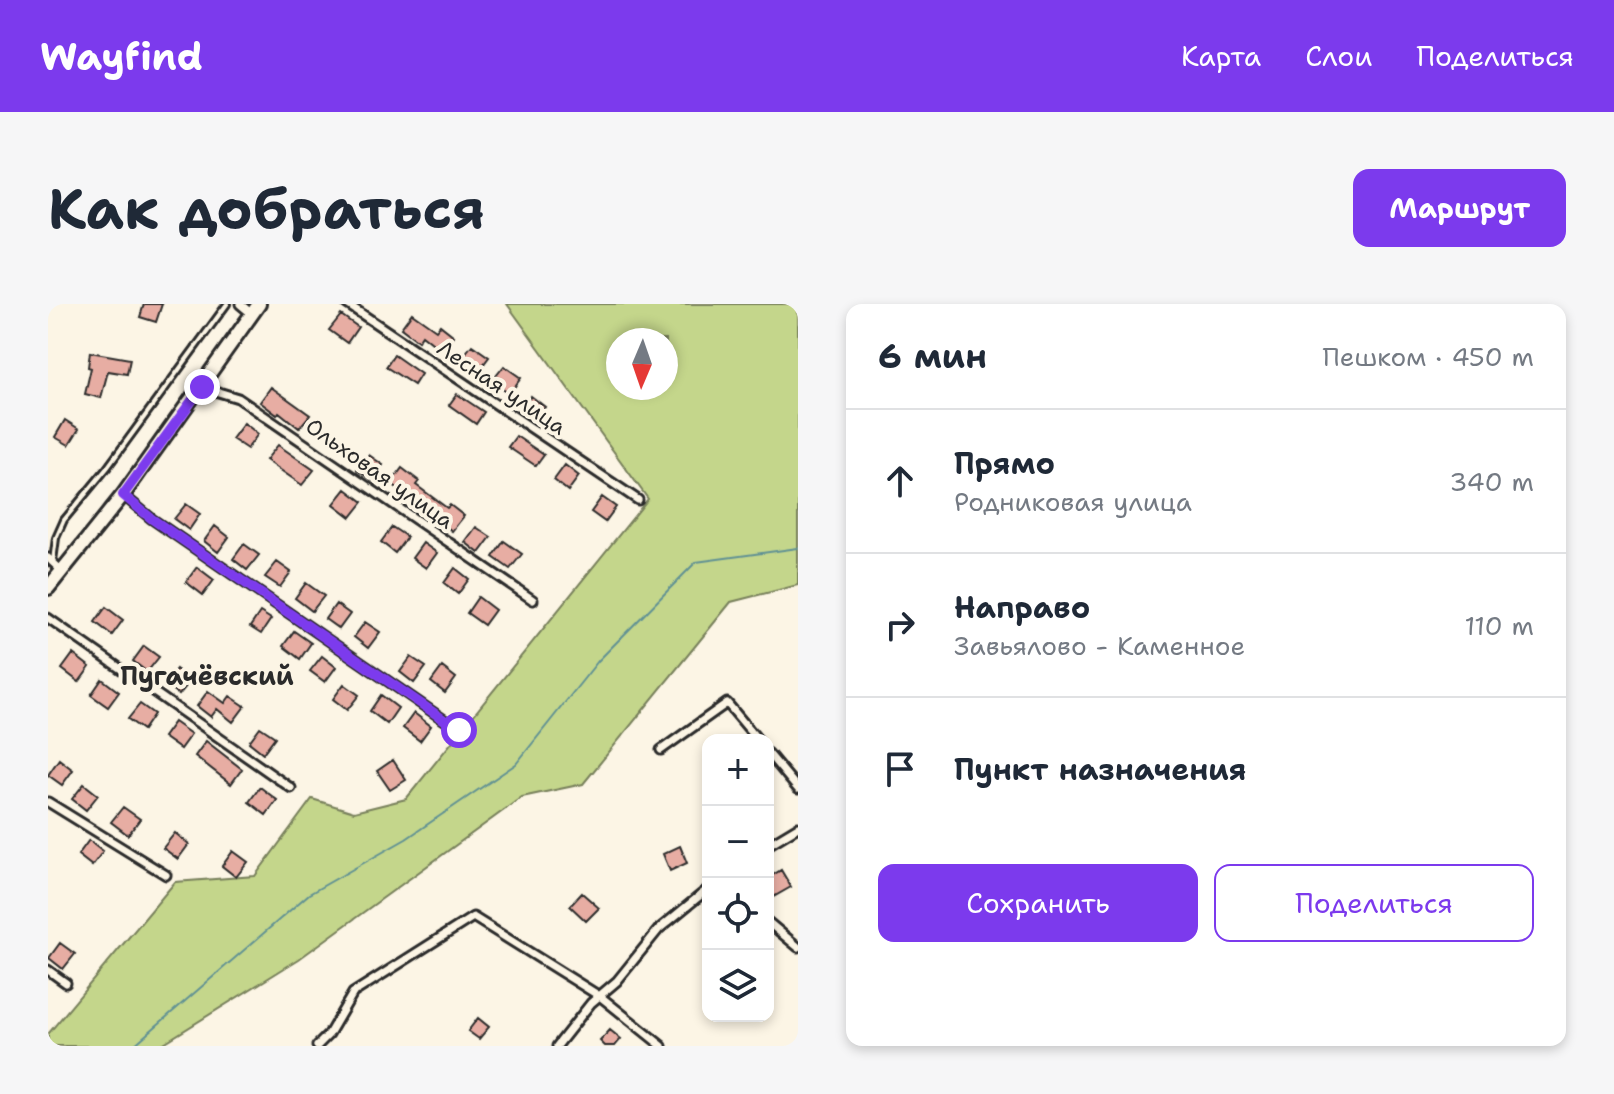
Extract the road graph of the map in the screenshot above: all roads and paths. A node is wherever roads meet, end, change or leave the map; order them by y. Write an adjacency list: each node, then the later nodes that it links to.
1 (227, 304): 8 (lane)
2 (240, 304): 4 (street)
3 (347, 304): 7 (street, Лесная улица)
4 (255, 309): 5 (main road)
5 (202, 387): 6 (main road); 10 (street, Ольховая улица)
6 (123, 495): 8 (main road); 12 (street)
7 (638, 500)
8 (55, 564): 9 (main road)
9 (48, 588)
10 (533, 600)
11 (48, 618): 16 (street)
12 (459, 730)
13 (753, 734): 14 (street)
14 (661, 750)
15 (774, 760): 17 (street)
16 (291, 788)
17 (798, 789)
18 (48, 802): 21 (street)
19 (798, 827): 20 (street)
20 (774, 841)
21 (166, 875)
22 (702, 894): 27 (street)
23 (774, 927): 24 (street)
24 (798, 947)
25 (48, 970): 26 (street)
26 (66, 983)
27 (601, 997): 28 (street); 29 (street); 30 (street)
28 (317, 1046)
29 (557, 1046)
30 (662, 1046)

